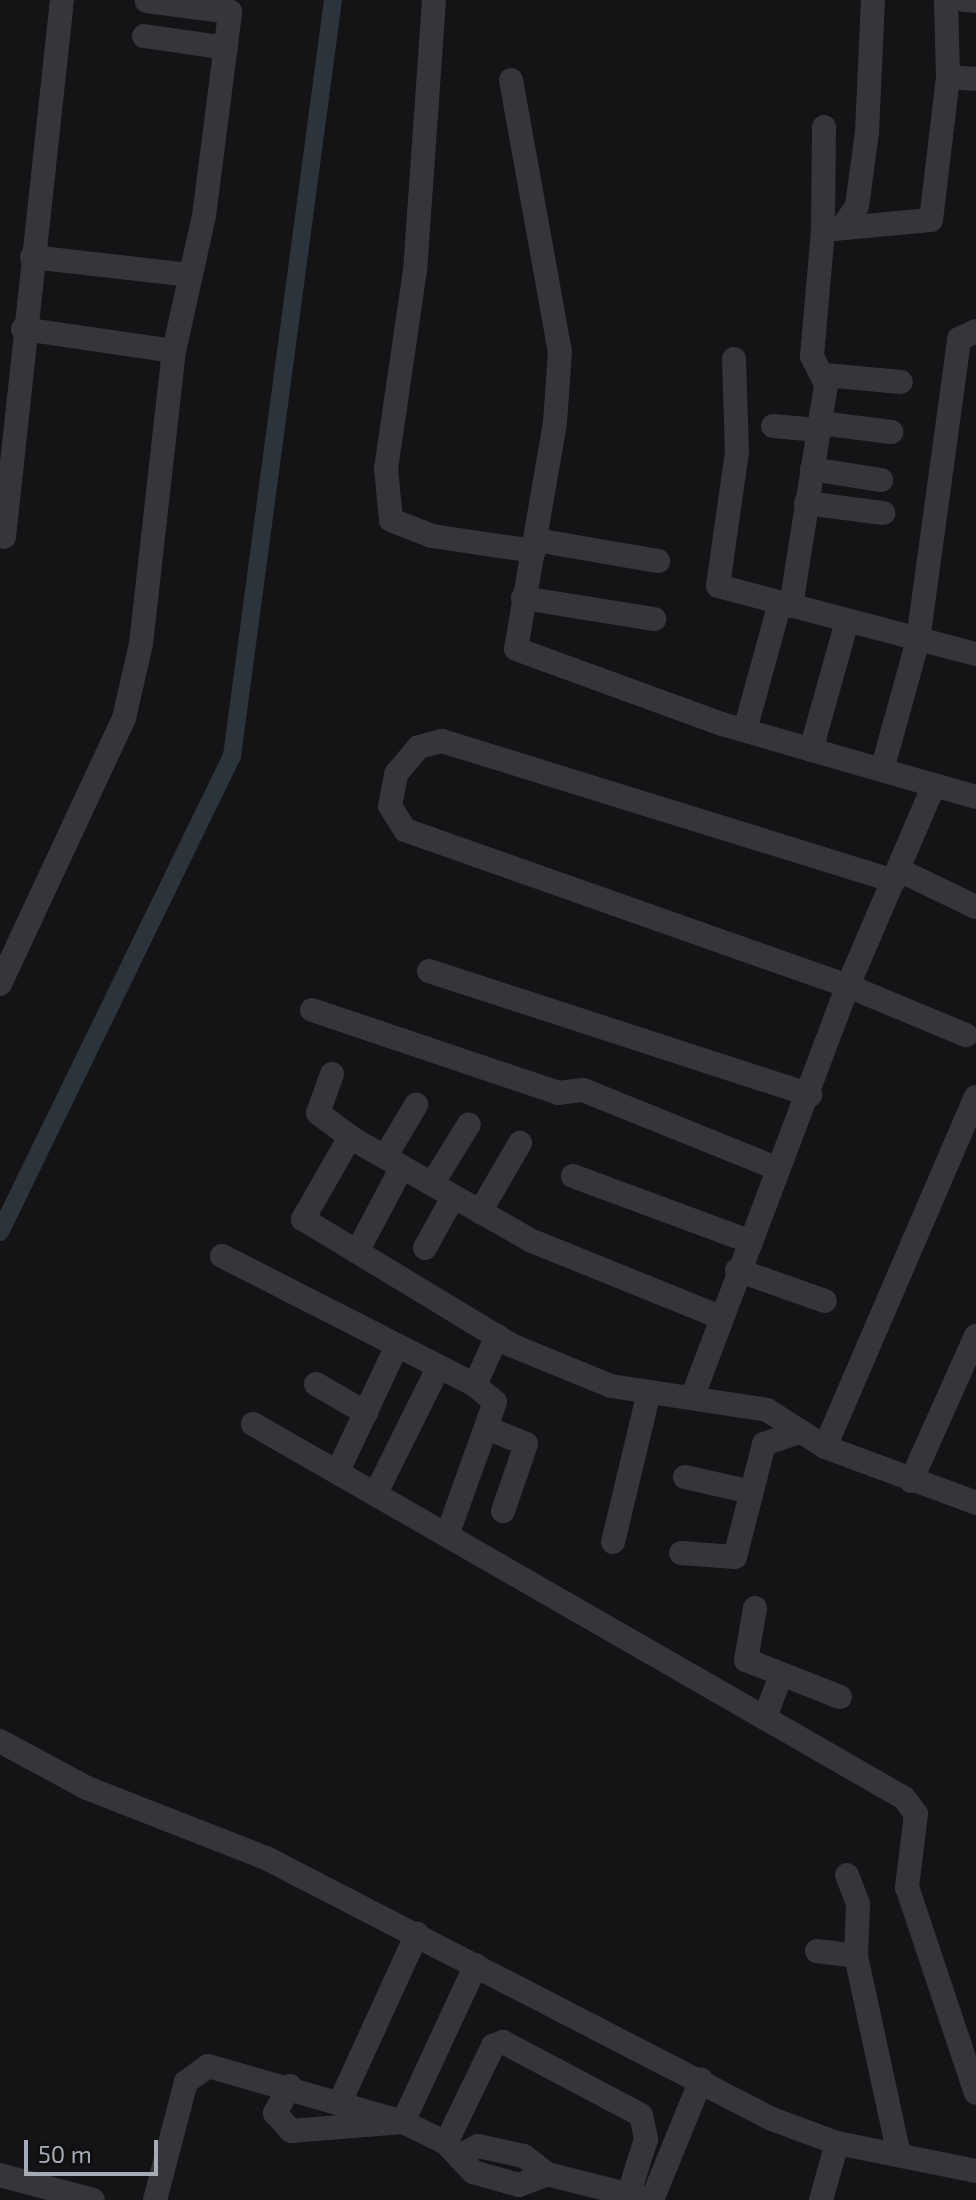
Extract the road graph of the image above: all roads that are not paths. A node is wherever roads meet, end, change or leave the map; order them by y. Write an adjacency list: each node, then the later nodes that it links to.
1 (62, 0): 15 (street)
2 (434, 0): 31 (street)
3 (873, 0): 14 (street)
4 (946, 0): 10 (street)
5 (964, 0): 7 (street)
6 (147, 1): 9 (street)
7 (976, 1)
8 (144, 36): 9 (street)
9 (226, 48): 16 (street)
10 (948, 77): 11 (street); 14 (street)
11 (976, 79)
12 (511, 80): 31 (street)
13 (824, 127): 14 (street)
14 (833, 229): 21 (street)
15 (32, 257): 16 (street); 17 (street)
16 (191, 275): 19 (street)
17 (23, 329): 19 (street); 30 (street)
18 (976, 331): 37 (street)
19 (174, 351): 47 (street)
20 (734, 359): 34 (street)
21 (825, 375): 22 (street); 24 (street)
22 (901, 382)
23 (773, 426): 24 (street)
24 (819, 426): 25 (street); 26 (street)
25 (891, 432)
26 (812, 469): 27 (street); 28 (street)
27 (881, 480)
28 (806, 503): 29 (street); 34 (street)
29 (883, 513)
30 (4, 537)
31 (535, 546): 32 (street); 33 (street)
32 (658, 561)
33 (523, 598): 35 (street); 39 (street)
34 (786, 604): 36 (street); 39 (street)
35 (654, 619)
36 (847, 621): 37 (street); 40 (street)
37 (918, 640): 38 (street); 41 (street)
38 (976, 654)
39 (745, 730): 40 (street)
40 (811, 750): 41 (street)
41 (882, 770): 42 (street)
42 (934, 785): 43 (street); 44 (street)
43 (976, 797)
44 (897, 876): 45 (street); 48 (street); 48 (street)
45 (976, 907)
46 (429, 971): 52 (street)
47 (0, 984)
48 (848, 986): 50 (street); 52 (street)
49 (312, 1010): 59 (street)
50 (966, 1035)
51 (332, 1074): 56 (street)
52 (810, 1095): 59 (street)
53 (976, 1097): 82 (street)
54 (416, 1105): 58 (street)
55 (469, 1124): 61 (street)
56 (350, 1137): 58 (street); 65 (street)
57 (520, 1143): 62 (street)
58 (393, 1162): 61 (street); 65 (street)
59 (779, 1169): 63 (street)
60 (573, 1176): 63 (street)
61 (443, 1190): 62 (street); 64 (street)
62 (480, 1212): 69 (street)
63 (749, 1241): 67 (street)
64 (425, 1248)
65 (357, 1252): 70 (street)
66 (222, 1256): 72 (street)
67 (737, 1270): 68 (street); 69 (street)
68 (825, 1301)
69 (718, 1316): 77 (street)
70 (497, 1336): 75 (street); 76 (street)
71 (976, 1336): 85 (street)
72 (396, 1348): 73 (street); 78 (street)
73 (438, 1368): 75 (street); 87 (street)
74 (316, 1384): 78 (street)
75 (475, 1385): 80 (street)
76 (649, 1392): 77 (street); 91 (street)
77 (692, 1398): 81 (street)
78 (366, 1413): 83 (street)
79 (253, 1424): 83 (street)
80 (487, 1428): 89 (street); 90 (street)
81 (801, 1431): 82 (street); 86 (street)
82 (825, 1447): 85 (street)
83 (338, 1471): 87 (street)
84 (685, 1477): 86 (street)
85 (911, 1481): 88 (street)
86 (751, 1492): 92 (street)
87 (376, 1493): 90 (street)
88 (976, 1503)
89 (503, 1511)
90 (448, 1533): 96 (street)
91 (613, 1542)
92 (681, 1553)
93 (755, 1608): 94 (street)
94 (781, 1675): 95 (street); 96 (street)
95 (840, 1697)
96 (765, 1717): 105 (street)
97 (0, 1741): 99 (street)
98 (847, 1875): 101 (street)
99 (417, 1934): 102 (street); 106 (street)
100 (817, 1951): 101 (street)
101 (856, 1956): 110 (street)
102 (476, 1965): 103 (street); 107 (street)
103 (701, 2080): 108 (street); 113 (street)
104 (290, 2086): 106 (street); 107 (street); 115 (street)
105 (976, 2093)
106 (341, 2100): 107 (street)
107 (403, 2122): 109 (street)
108 (837, 2143): 110 (street); 116 (street)
109 (454, 2149): 113 (street); 113 (street)
110 (898, 2151): 111 (street)
111 (976, 2171)
112 (0, 2175): 114 (street)
113 (644, 2198)
114 (93, 2200)
115 (155, 2200)
116 (821, 2200)

